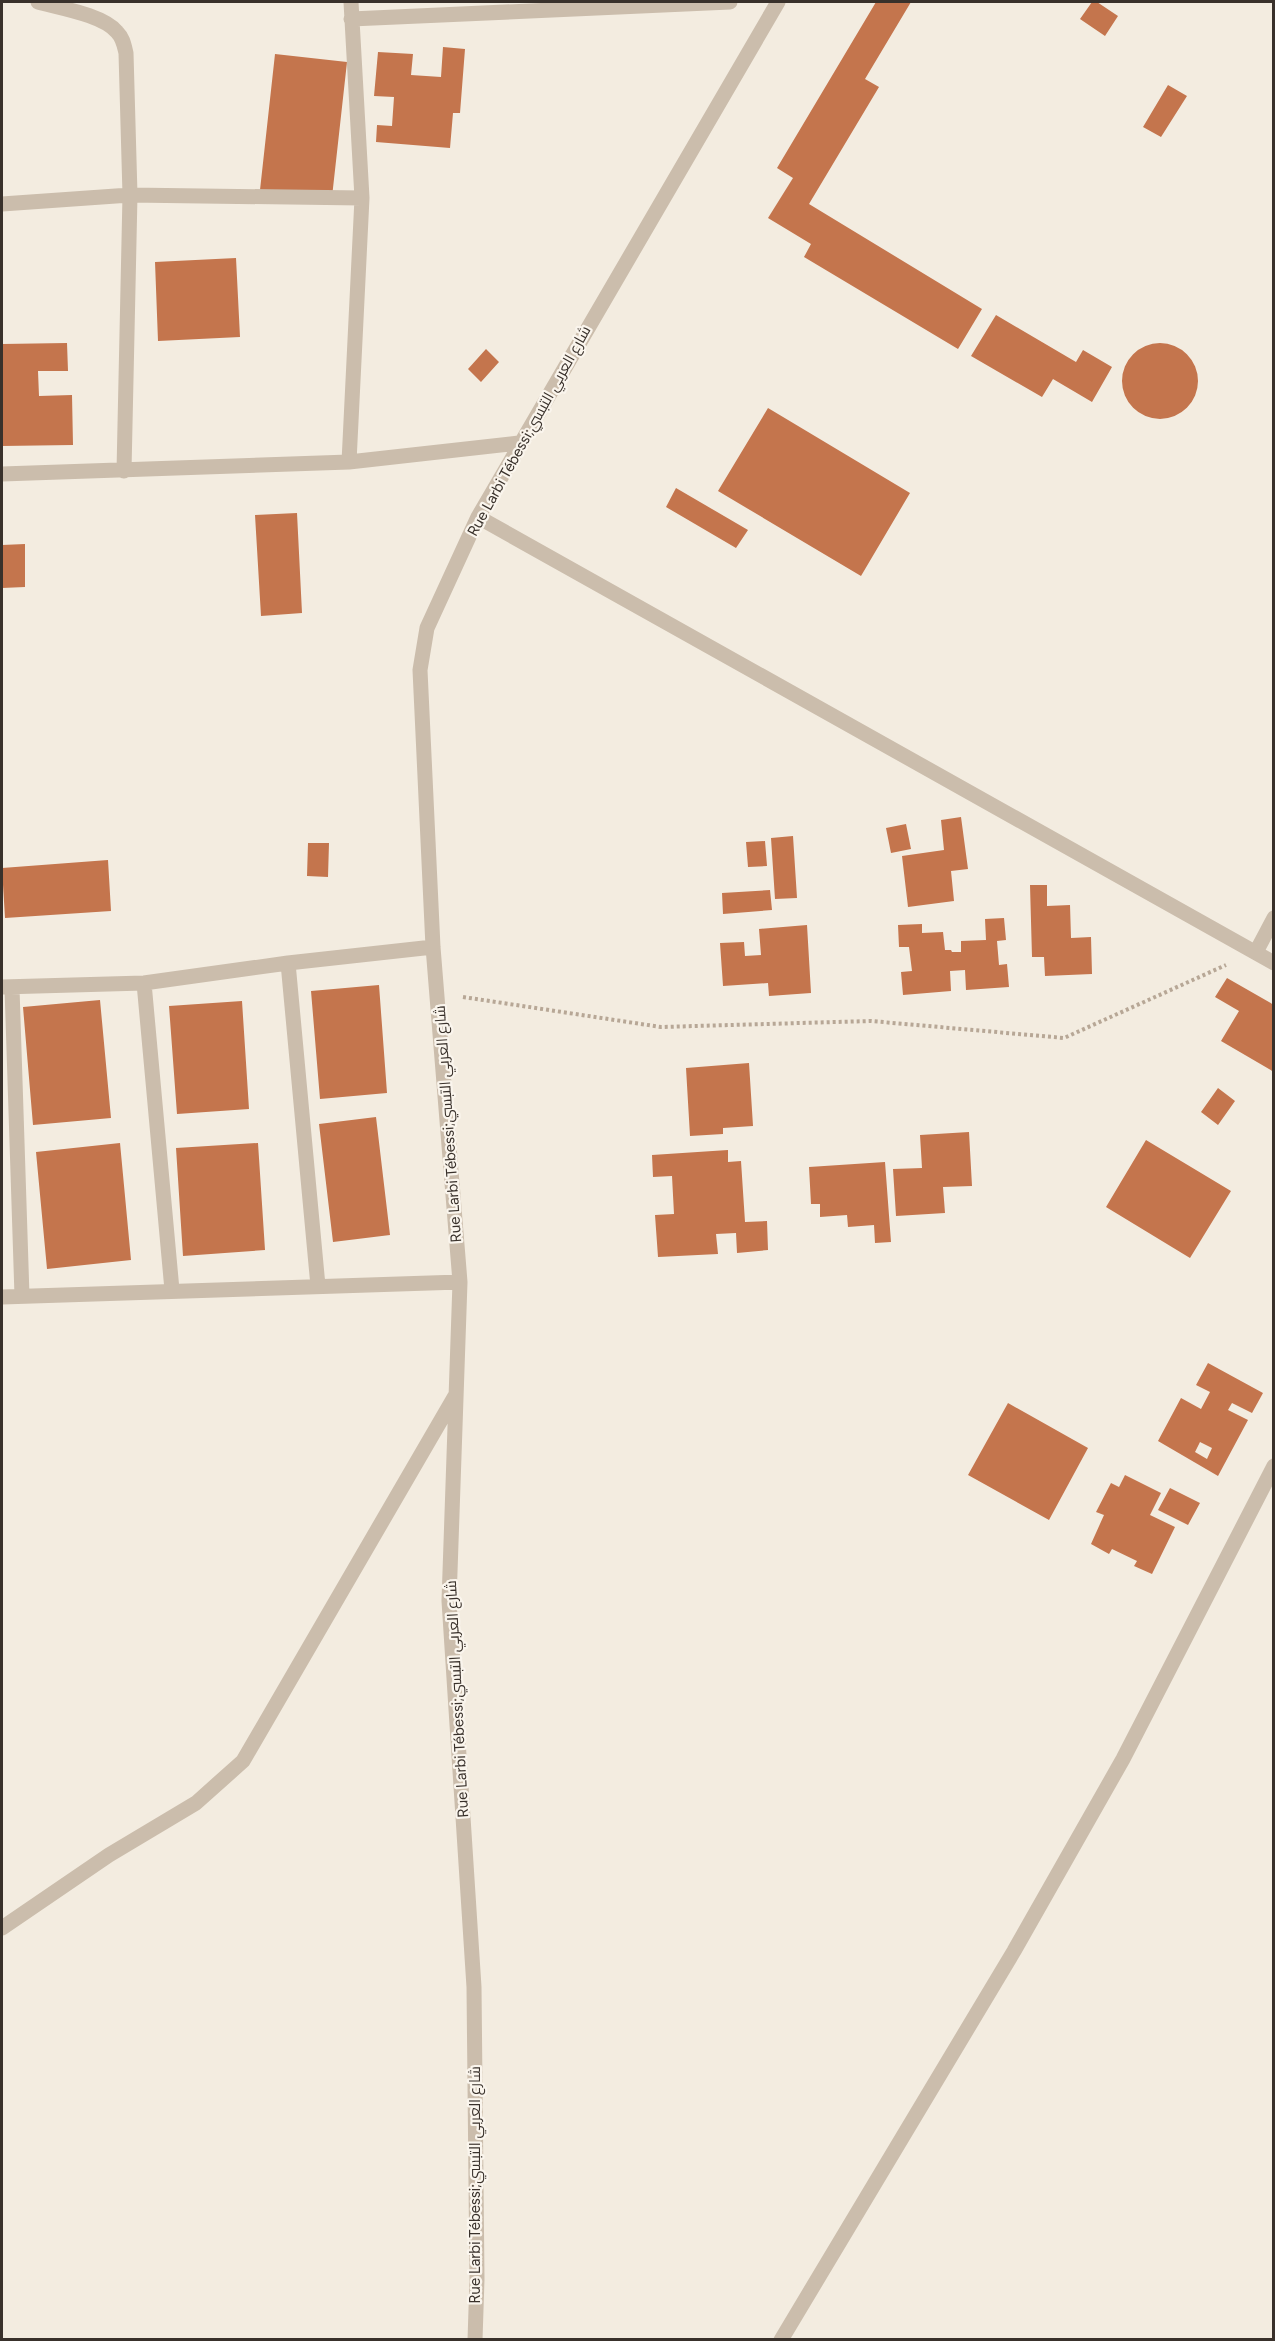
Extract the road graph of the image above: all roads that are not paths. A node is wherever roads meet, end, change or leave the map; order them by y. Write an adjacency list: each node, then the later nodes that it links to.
1 (39, 2): 6 (street)
2 (351, 2): 5 (street)
3 (730, 2): 5 (street)
4 (778, 2): 9 (street, Rue Larbi Tébessi;شارع العربي التبسي)
5 (351, 19): 7 (street)
6 (130, 195): 7 (street); 8 (street); 11 (street)
7 (362, 198): 10 (street)
8 (2, 204)
9 (519, 443): 10 (street); 13 (street, Rue Larbi Tébessi;شارع العربي التبسي)
10 (349, 462): 11 (street)
11 (124, 471): 12 (street)
12 (2, 474)
13 (478, 517): 15 (street, Rue Larbi Tébessi;شارع العربي التبسي); 16 (street)
14 (1274, 918): 16 (street)
15 (433, 947): 17 (street); 21 (street, Rue Larbi Tébessi;شارع العربي التبسي)
16 (1256, 952): 18 (street)
17 (288, 963): 19 (street); 22 (street)
18 (1274, 963)
19 (144, 983): 20 (street); 23 (street)
20 (7, 987): 24 (street)
21 (460, 1282): 22 (street); 26 (street, Rue Larbi Tébessi;شارع العربي التبسي)
22 (318, 1286): 23 (street)
23 (172, 1290): 24 (street)
24 (22, 1296): 25 (street)
25 (2, 1297)
26 (456, 1394): 28 (street); 29 (street, Rue Larbi Tébessi;شارع العربي التبسي)
27 (1274, 1466): 30 (street)
28 (2, 1928)
29 (474, 2340)
30 (781, 2340)

